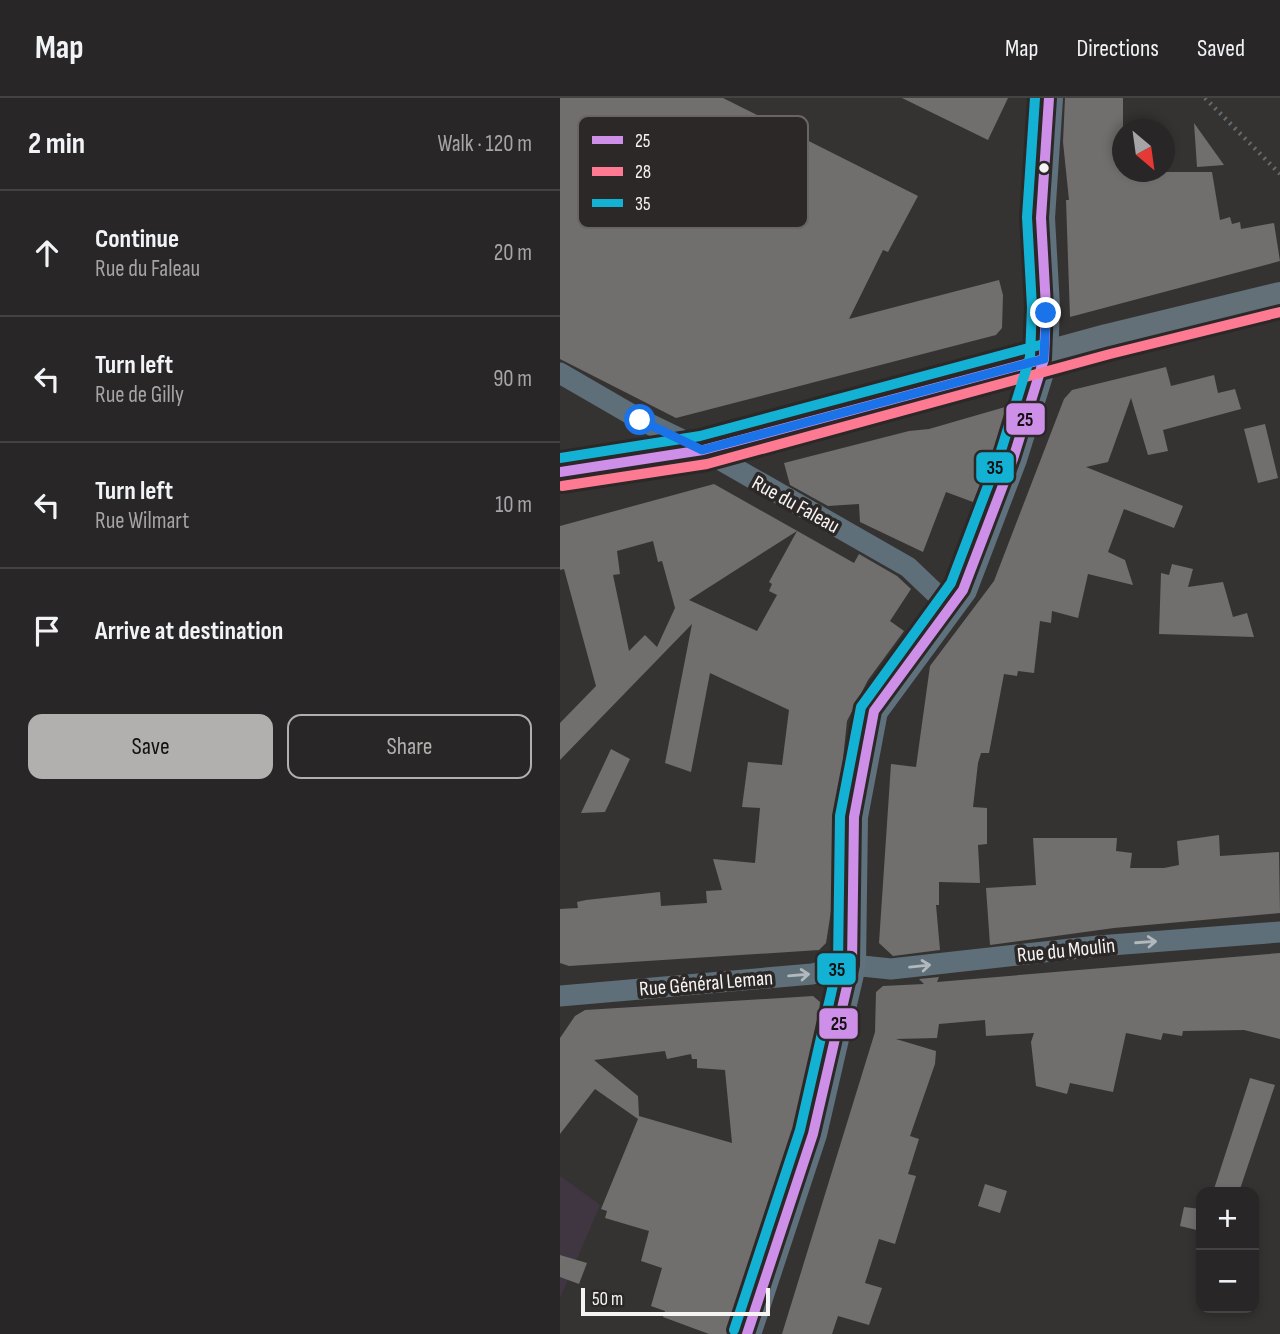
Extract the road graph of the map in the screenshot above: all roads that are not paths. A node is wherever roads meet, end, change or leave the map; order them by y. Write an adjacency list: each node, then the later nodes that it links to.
1 (1049, 98): 3 (main road)
2 (1280, 298): 3 (main road)
3 (1044, 359): 5 (main road); 9 (main road)
4 (560, 373): 5 (street, Rue du Faleau)
5 (702, 450): 7 (main road); 9 (street, Rue du Faleau)
6 (560, 459): 7 (main road)
7 (639, 461): 8 (main road)
8 (560, 472)
9 (950, 607): 11 (main road)
10 (1280, 932): 11 (street, Rue du Moulin, one-way to 10)
11 (852, 965): 12 (street, Rue Général Leman, one-way to 11); 13 (main road)
12 (560, 996)
13 (747, 1334)

